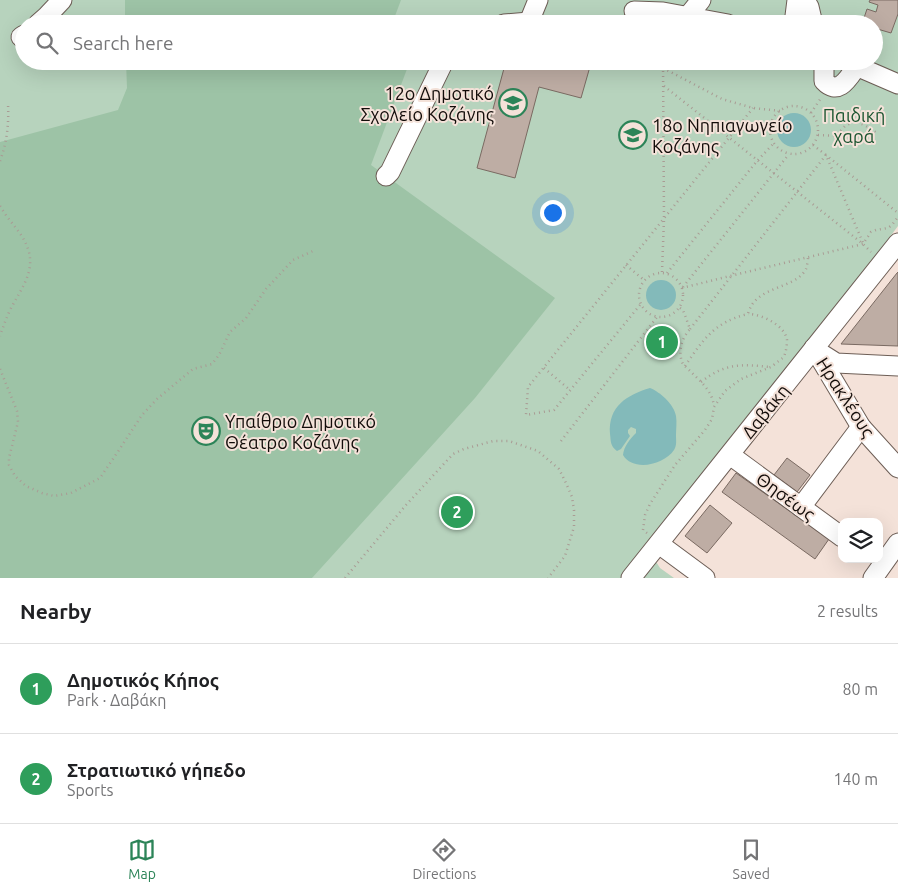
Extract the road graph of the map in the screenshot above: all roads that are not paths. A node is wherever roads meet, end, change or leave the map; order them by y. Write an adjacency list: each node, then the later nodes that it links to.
1 (62, 0): 7 (street)
2 (538, 0): 8 (street)
3 (701, 0): 10 (street)
4 (797, 0): 11 (street)
5 (805, 0): 12 (street)
6 (630, 12): 9 (street)
7 (48, 15)
8 (535, 15)
9 (682, 15)
10 (689, 15)
11 (795, 15)
12 (811, 15)
13 (440, 70): 18 (street)
14 (824, 70): 15 (street)
15 (848, 70)
16 (867, 70): 17 (street)
17 (898, 84)
18 (386, 176)
19 (898, 243): 20 (street, Δαβάκη)
20 (814, 348): 21 (street); 22 (street, Ηρακλέους); 23 (street, Δαβάκη)
21 (898, 366)
22 (861, 427): 24 (street, Ηρακλέους); 25 (street)
23 (730, 455): 25 (street, Θησέως); 27 (street, Δαβάκη)
24 (898, 468)
25 (801, 507): 26 (street, Θησέως)
26 (838, 534)
27 (653, 539): 30 (street, Δαβάκη); 31 (street)
28 (898, 544): 29 (street)
29 (876, 568)
30 (631, 578)
31 (705, 578)

